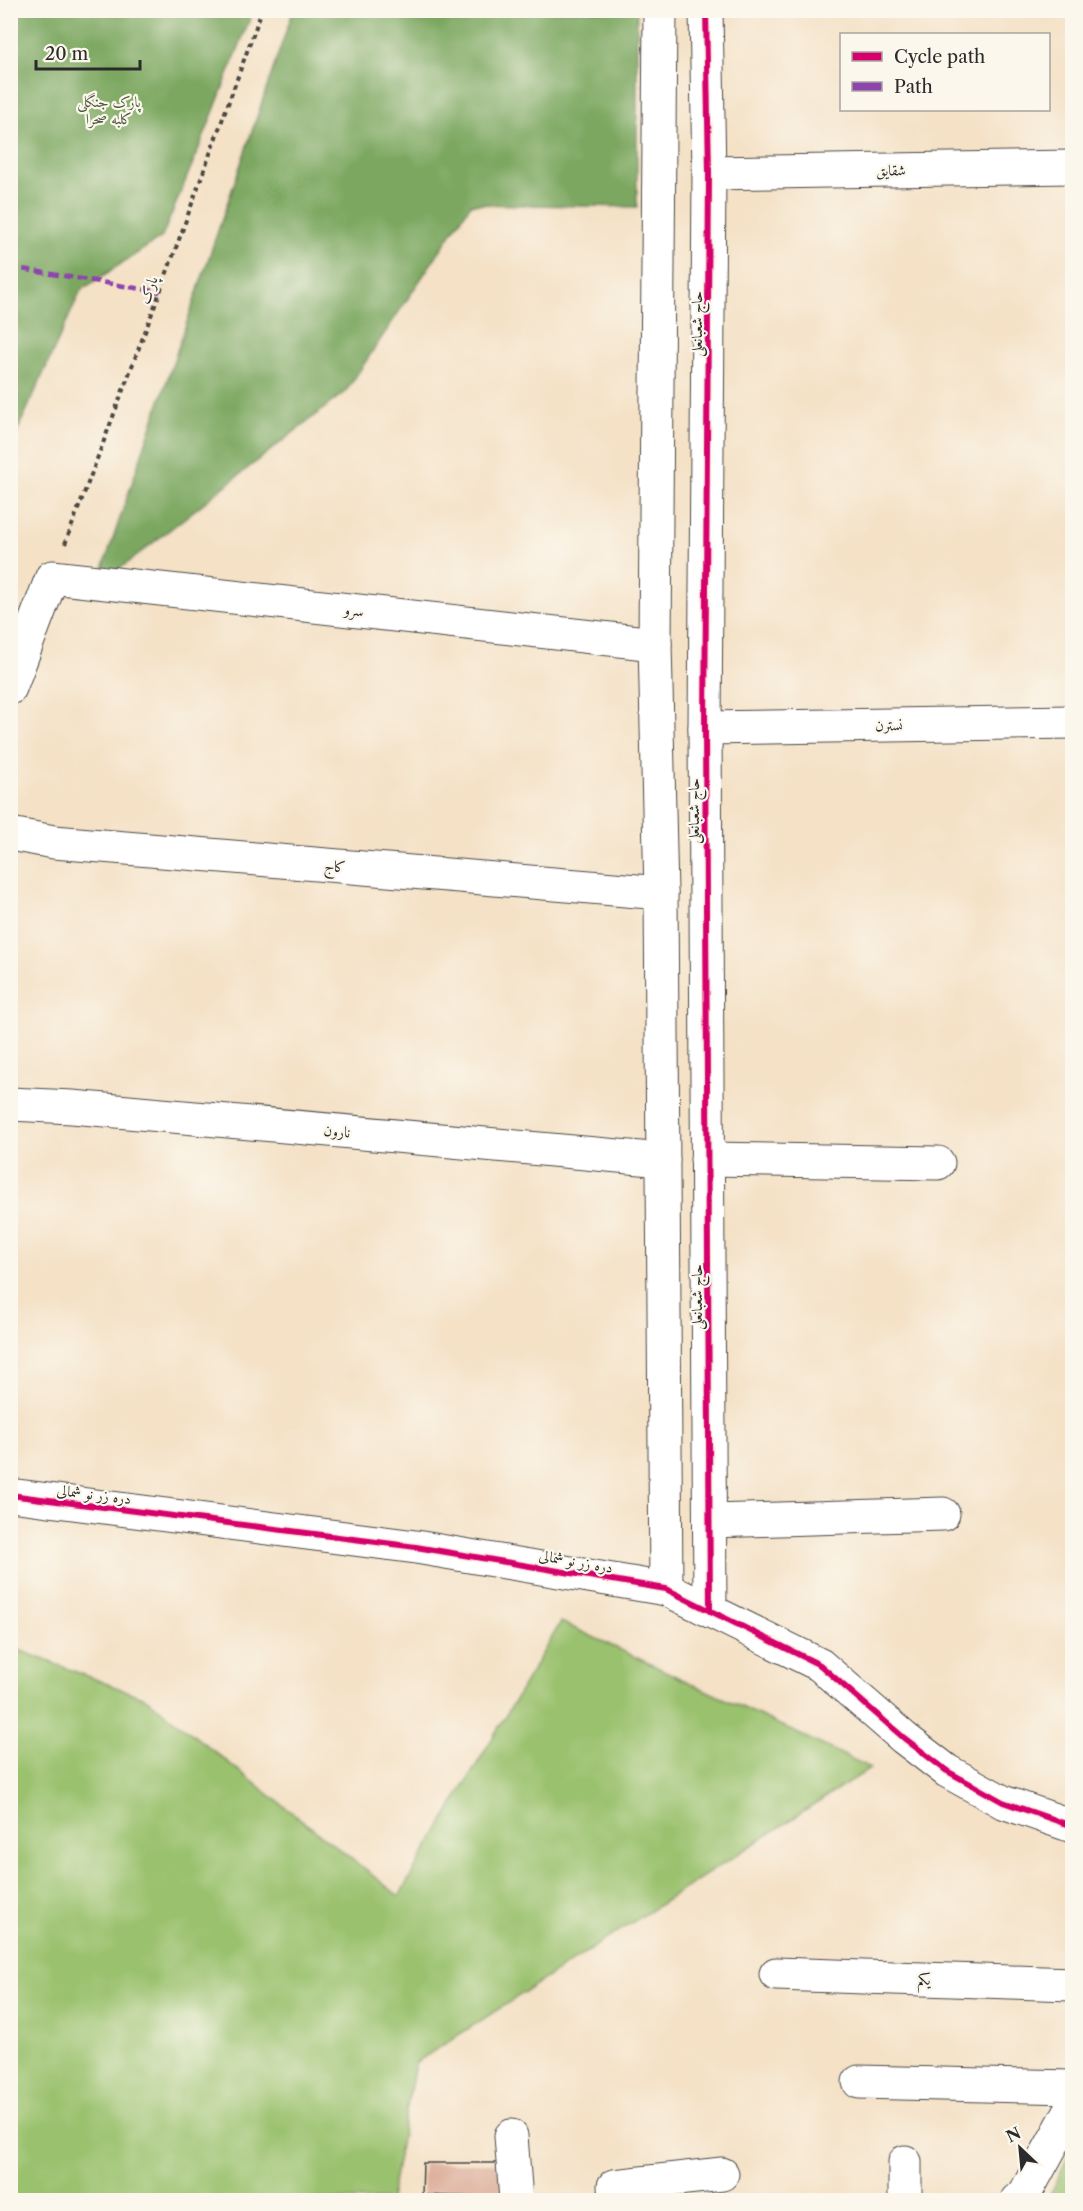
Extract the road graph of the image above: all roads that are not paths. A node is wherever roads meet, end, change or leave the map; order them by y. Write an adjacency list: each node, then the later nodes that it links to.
1 (660, 10): 4 (street)
2 (706, 10): 5 (street, حاج شعبانعلی)
3 (1072, 167): 5 (street, شقایق)
4 (659, 169): 5 (street, شقایق); 6 (street)
5 (709, 173): 7 (street, حاج شعبانعلی)
6 (655, 644): 7 (street, سرو); 8 (street, سرو); 10 (street)
7 (705, 645): 11 (street, حاج شعبانعلی)
8 (10, 688)
9 (1072, 723): 11 (street, نسترن)
10 (657, 729): 11 (street, نسترن); 13 (street)
11 (705, 729): 14 (street, حاج شعبانعلی)
12 (10, 834): 13 (street, کاج)
13 (661, 893): 14 (street, کاج); 17 (street)
14 (705, 895): 16 (street, حاج شعبانعلی)
15 (10, 1104): 17 (street, نارون)
16 (707, 1159): 18 (street); 21 (street, حاج شعبانعلی)
17 (663, 1160): 22 (street)
18 (938, 1162)
19 (10, 1495): 22 (street, دره زر نو شمالی)
20 (943, 1514): 21 (street)
21 (710, 1521): 23 (street, حاج شعبانعلی)
22 (666, 1589): 23 (street, دره زر نو شمالی)
23 (710, 1611): 24 (street, دره زر نو شمالی)
24 (1072, 1826)
25 (776, 1974): 26 (street, یکم)
26 (1072, 1984)
27 (859, 2082): 28 (street)
28 (1072, 2086)
29 (1072, 2109): 36 (street)
30 (510, 2136): 33 (street)
31 (905, 2162): 35 (street)
32 (722, 2174): 34 (street)
33 (516, 2200)
34 (615, 2200)
35 (905, 2200)
36 (1017, 2200)

